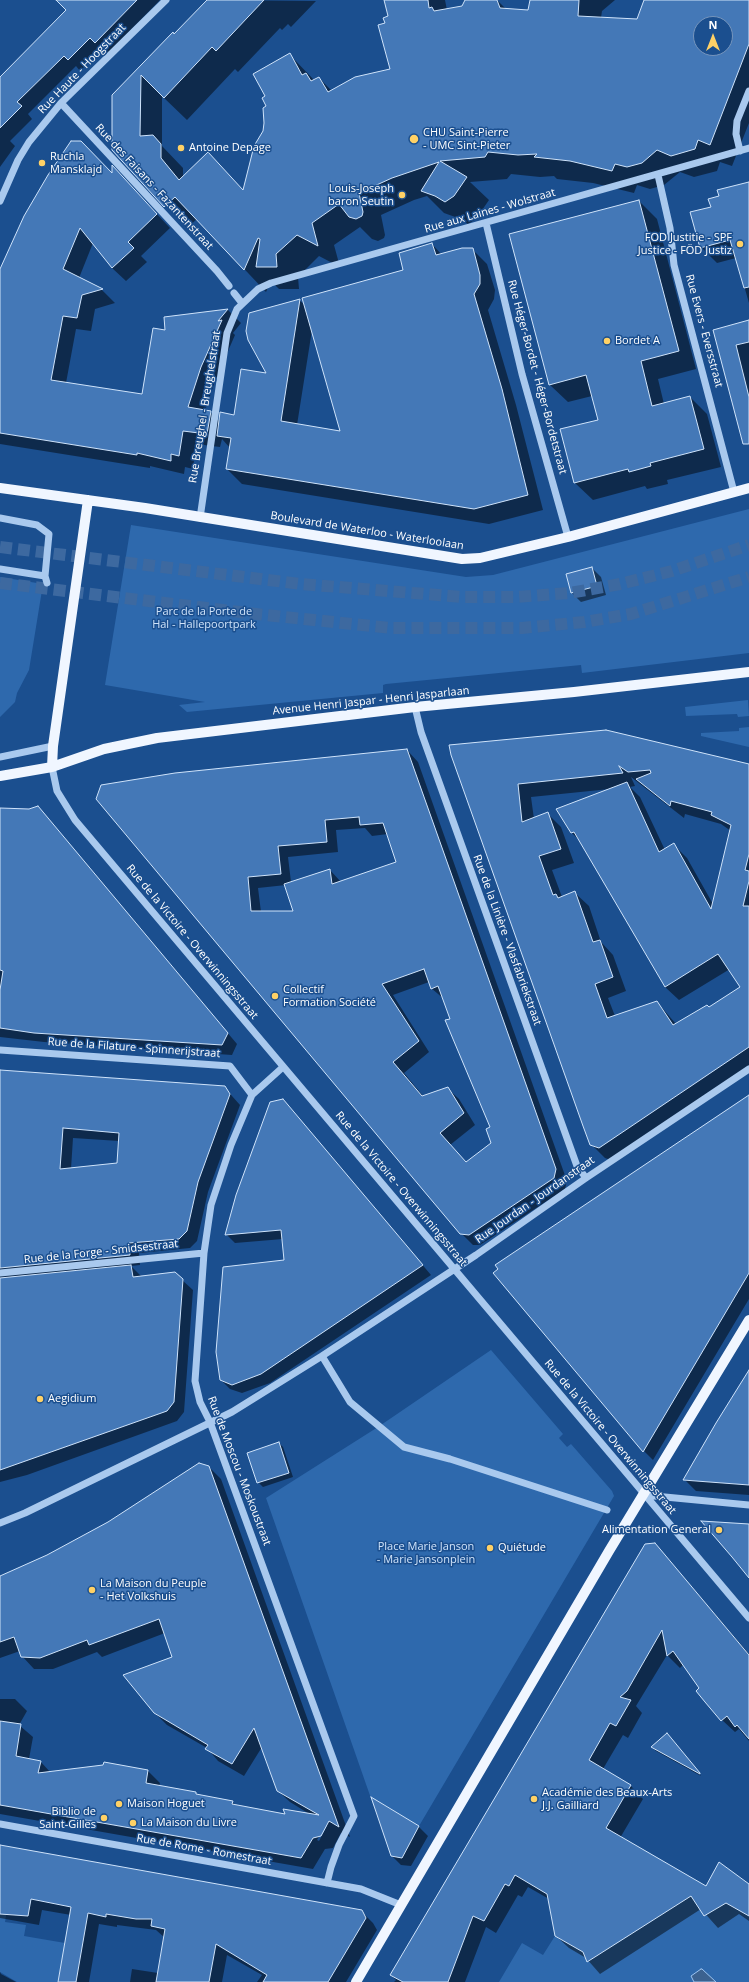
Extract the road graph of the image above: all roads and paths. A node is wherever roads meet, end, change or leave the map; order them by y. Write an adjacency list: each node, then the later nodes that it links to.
1 (166, 0): 3 (street, Rue Haute - Hoogstraat)
2 (749, 91): 5 (street)
3 (61, 103): 7 (street, Rue Haute - Hoogstraat); 9 (street, Rue des Faisans - Fazantenstraat)
4 (749, 148): 5 (street, Rue aux Laines - Wolstraat)
5 (740, 151): 6 (street, Rue aux Laines - Wolstraat)
6 (658, 175): 8 (street, Rue aux Laines - Wolstraat); 14 (street, Rue Evers - Eversstraat)
7 (0, 201)
8 (486, 223): 11 (street, Rue aux Laines - Wolstraat); 18 (street, Rue Héger-Bordet - Héger-Bordetstraat)
9 (229, 286)
10 (234, 293): 11 (street)
11 (242, 303): 17 (street, Rue Breughel - Breughelstraat)
12 (0, 488): 15 (main road, Boulevard de Waterloo - Waterloolaan)
13 (749, 488): 14 (main road, Boulevard de Waterloo - Waterloolaan)
14 (734, 492): 18 (main road, Boulevard de Waterloo - Waterloolaan)
15 (88, 500): 17 (main road, Boulevard de Waterloo - Waterloolaan); 22 (main road)
16 (0, 518): 19 (street)
17 (200, 518): 18 (main road, Boulevard de Waterloo - Waterloolaan)
18 (568, 537)
19 (0, 569)
20 (749, 672): 21 (main road, Avenue Henri Jaspar - Henri Jasparlaan)
21 (415, 707): 24 (main road, Avenue Henri Jaspar - Henri Jasparlaan); 30 (street, Rue de la Linière - Vlasfabriekstraat)
22 (53, 746): 23 (street); 24 (main road)
23 (0, 757)
24 (52, 767): 25 (main road, Avenue Henri Jaspar - Henri Jasparlaan); 27 (street, Rue de la Victoire - Overwinningsstraat)
25 (0, 776)
26 (0, 1050): 29 (street, Rue de la Filature - Spinnerijstraat)
27 (284, 1067): 29 (street, Rue de Moscou - Moskoustraat); 32 (street, Rue de la Victoire - Overwinningsstraat)
28 (749, 1069): 30 (street, Rue Jourdan - Jourdanstraat)
29 (252, 1095): 31 (street, Rue de Moscou - Moskoustraat)
30 (586, 1178): 32 (street, Rue Jourdan - Jourdanstraat)
31 (204, 1253): 33 (street, Rue de la Forge - Smidsestraat); 36 (street, Rue de Moscou - Moskoustraat)
32 (454, 1269): 35 (street, Rue Jourdan - Jourdanstraat); 37 (street, Rue de la Victoire - Overwinningsstraat)
33 (0, 1273)
34 (749, 1320): 37 (main road)
35 (322, 1356): 36 (street, Rue Jourdan - Jourdanstraat); 39 (street)
36 (210, 1422): 40 (street, Rue Jourdan - Jourdanstraat); 43 (street, Rue de Moscou - Moskoustraat)
37 (644, 1495): 38 (street); 41 (street, Rue de la Victoire - Overwinningsstraat); 44 (main road)
38 (749, 1505)
39 (607, 1510)
40 (0, 1523)
41 (749, 1618)
42 (0, 1824): 43 (street, Rue de Rome - Romestraat)
43 (327, 1883): 44 (street, Rue de Rome - Romestraat)
44 (401, 1905): 45 (main road)
45 (356, 1982)

